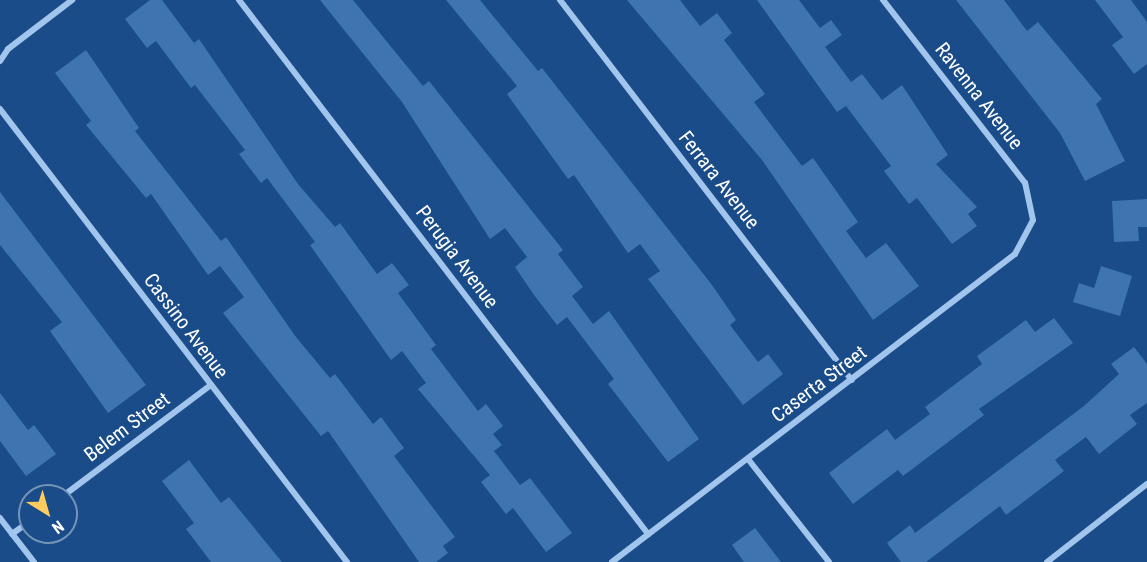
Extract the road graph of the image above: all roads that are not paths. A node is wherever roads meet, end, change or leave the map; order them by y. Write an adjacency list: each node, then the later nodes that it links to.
1 (72, 0): 5 (street)
2 (239, 0): 16 (street, Perugia Avenue)
3 (560, 0): 8 (street, Ferrara Avenue)
4 (883, 0): 7 (street, Ravenna Avenue)
5 (0, 61)
6 (0, 109): 9 (street, Cassino Avenue)
7 (1033, 220): 8 (street, Caserta Street)
8 (852, 380): 10 (street, Caserta Street)
9 (211, 385): 12 (street, Belem Street); 18 (street, Cassino Avenue)
10 (748, 459): 16 (street, Caserta Street); 20 (street)
11 (1147, 484): 21 (street)
12 (78, 485)
13 (0, 518): 15 (street)
14 (18, 530): 15 (street)
15 (12, 534): 17 (street)
16 (648, 534): 19 (street, Caserta Street)
17 (34, 562)
18 (346, 562)
19 (612, 562)
20 (829, 562)
21 (1047, 562)

